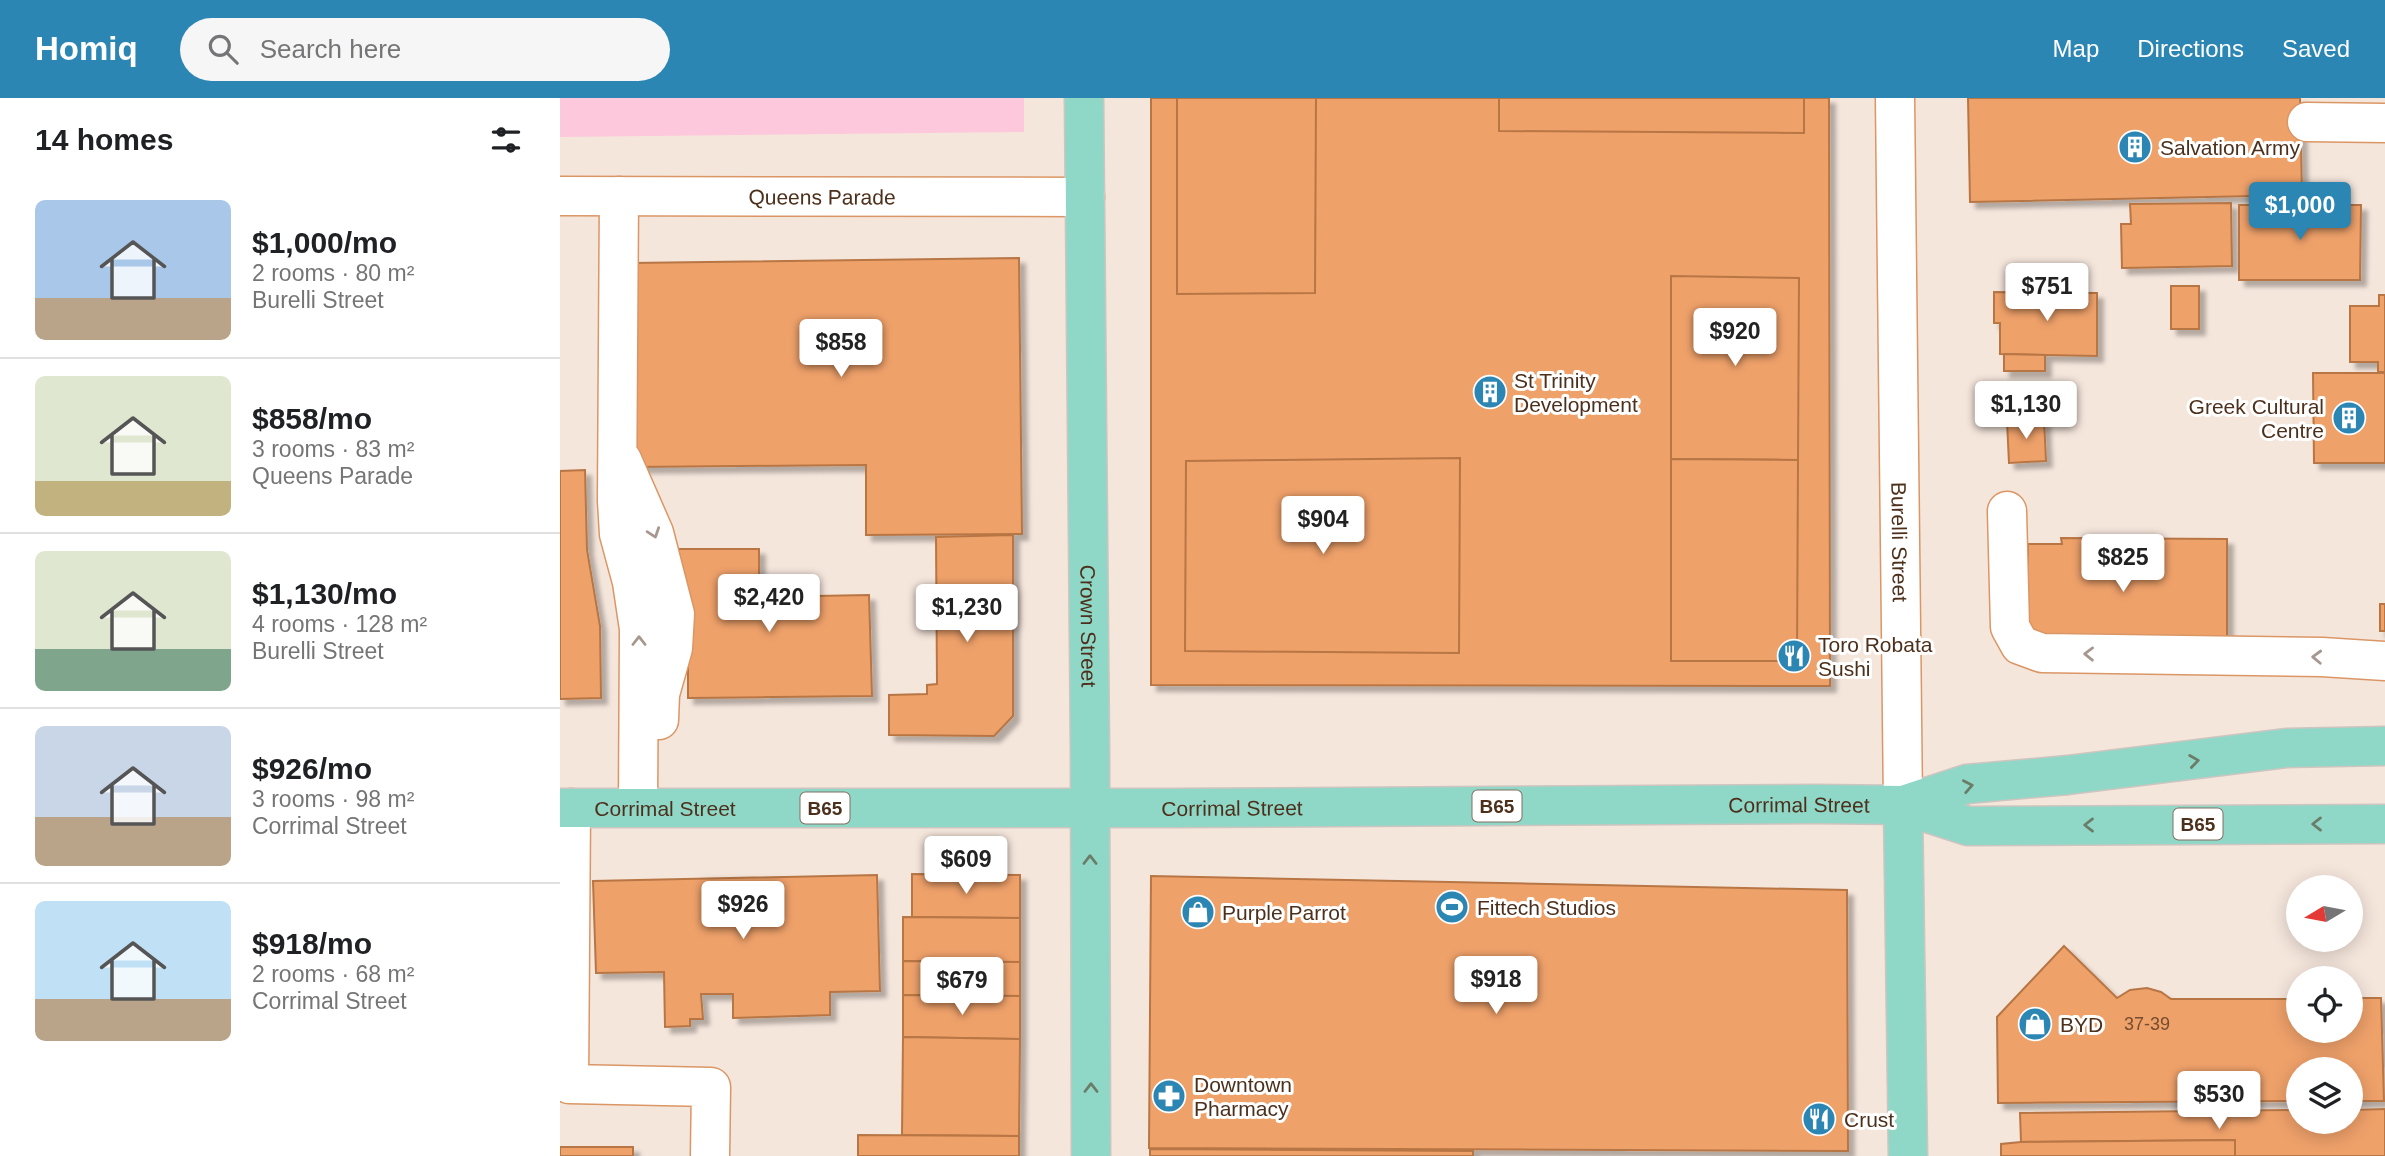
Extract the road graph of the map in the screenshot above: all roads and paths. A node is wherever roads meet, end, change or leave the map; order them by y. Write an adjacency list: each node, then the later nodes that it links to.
1 (1084, 98): 7 (main road, Crown Street)
2 (1895, 98): 11 (street, Burelli Street)
3 (2307, 122): 4 (street)
4 (2385, 123)
5 (560, 196): 6 (street, Queens Parade)
6 (619, 196): 7 (street, Queens Parade); 12 (street)
7 (1086, 197): 14 (main road, Crown Street)
8 (2007, 511): 9 (street, one-way to 8)
9 (2385, 661)
10 (2385, 746): 11 (main road, Corrimal Street, one-way to 10)
11 (1903, 805): 14 (main road, Corrimal Street / B65); 15 (main road, Corrimal Street / B65, one-way to 11); 18 (main road, Burelli Street)
12 (648, 807): 13 (main road, Corrimal Street / B65); 14 (main road, Corrimal Street / B65)
13 (566, 808): 16 (street)
14 (1090, 808): 17 (main road, Crown Street, one-way to 14)
15 (2385, 824)
16 (710, 1156)
17 (1091, 1156)
18 (1908, 1156)

